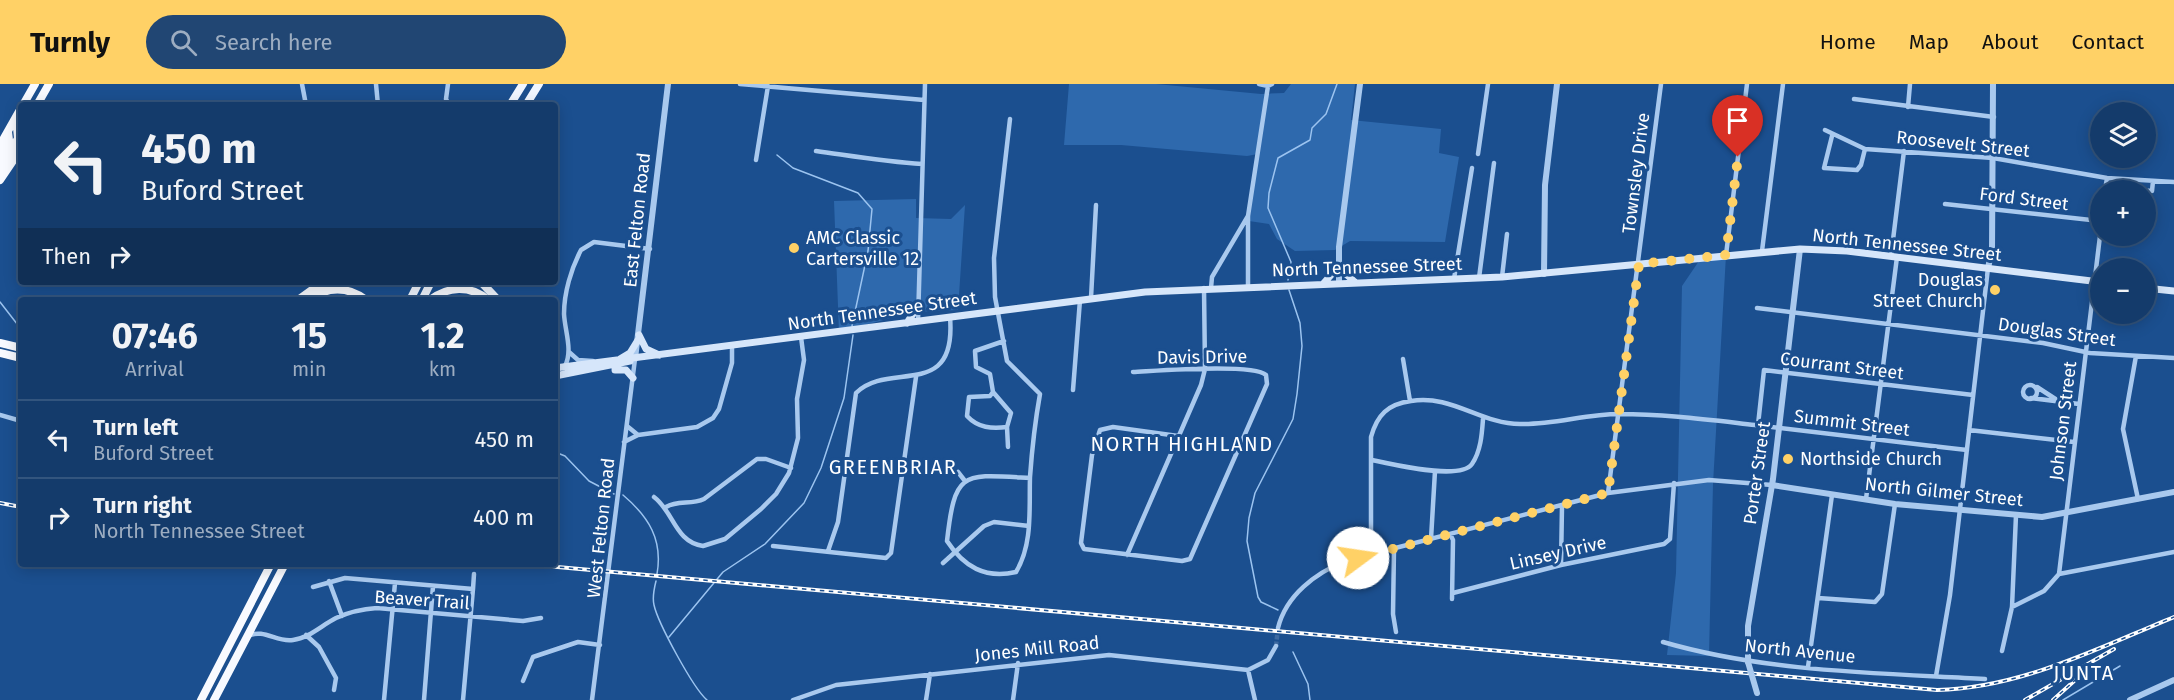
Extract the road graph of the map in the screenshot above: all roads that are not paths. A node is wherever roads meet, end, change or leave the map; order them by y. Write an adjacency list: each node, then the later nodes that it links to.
1 (35, 84): 25 (highway)
2 (40, 84): 26 (highway)
3 (48, 84): 27 (highway)
4 (302, 84): 28 (street)
5 (375, 84): 29 (street)
6 (448, 84): 30 (street)
7 (523, 84): 31 (main road)
8 (539, 84): 32 (main road)
9 (668, 84): 65 (street, East Felton Road)
10 (740, 84): 22 (street)
11 (925, 84): 24 (street)
12 (1259, 84): 21 (street)
13 (1360, 84): 71 (street)
14 (1488, 84): 46 (street)
15 (1557, 84): 73 (street)
16 (1661, 84): 70 (street, Townsley Drive)
17 (1747, 84): 68 (street)
18 (1783, 84): 67 (street)
19 (1910, 84): 33 (street)
20 (1993, 84): 35 (street)
21 (1270, 85): 62 (street)
22 (768, 86): 24 (street); 49 (street)
23 (1854, 99): 33 (street)
24 (924, 100): 51 (street)
25 (25, 102)
26 (31, 102)
27 (39, 102)
28 (305, 102)
29 (378, 102)
30 (448, 102)
31 (512, 102)
32 (527, 102)
33 (1908, 107): 35 (street)
34 (18, 114): 38 (highway)
35 (1994, 117): 48 (street)
36 (1010, 119): 97 (street)
37 (1825, 130): 39 (street, Roosevelt Street)
38 (8, 132): 41 (highway); 47 (highway)
39 (1832, 135): 42 (street, Roosevelt Street); 42 (street)
40 (18, 138): 53 (highway)
41 (0, 145)
42 (1865, 149): 44 (street, Roosevelt Street)
43 (816, 151): 51 (street)
44 (1904, 151): 48 (street, Roosevelt Street); 69 (street)
45 (18, 153): 55 (highway)
46 (1478, 154)
47 (0, 158)
48 (1993, 158): 54 (street, Roosevelt Street); 61 (street)
49 (756, 160)
50 (1494, 163): 75 (street)
51 (922, 164): 95 (street)
52 (1472, 168): 76 (street)
53 (0, 170)
54 (2107, 178): 56 (street, Roosevelt Street)
55 (0, 180)
56 (2138, 180)
57 (2156, 181): 58 (street, Roosevelt Street)
58 (2174, 182)
59 (1945, 204): 61 (street, Ford Street)
60 (1095, 205): 93 (street)
61 (1992, 208): 63 (street, Ford Street); 72 (street)
62 (1248, 216): 83 (street); 84 (street)
63 (2090, 220)
64 (1507, 234): 74 (street)
65 (650, 249): 106 (street, East Felton Road); 111 (street)
66 (1800, 249): 67 (main road, North Tennessee Street); 69 (main road, North Tennessee Street); 98 (street, Porter Street)
67 (1762, 251): 68 (main road, North Tennessee Street)
68 (1726, 255): 70 (main road, North Tennessee Street)
69 (1894, 256): 72 (main road, North Tennessee Street); 103 (street)
70 (1639, 264): 73 (main road, North Tennessee Street); 140 (street, Townsley Drive)
71 (1339, 267): 78 (street); 79 (main road); 80 (main road)
72 (1988, 268): 77 (main road, North Tennessee Street); 104 (street)
73 (1544, 274): 74 (main road, North Tennessee Street)
74 (1502, 277): 75 (main road, North Tennessee Street)
75 (1479, 278): 76 (main road, North Tennessee Street)
76 (1454, 279): 79 (main road, North Tennessee Street)
77 (2090, 281)
78 (1339, 283): 79 (main road, North Tennessee Street); 80 (main road, North Tennessee Street)
79 (1356, 283)
80 (1323, 284): 83 (main road, North Tennessee Street)
81 (326, 285): 87 (highway)
82 (484, 285): 92 (main road)
83 (1248, 286): 84 (main road, North Tennessee Street)
84 (1208, 288): 93 (main road, North Tennessee Street); 124 (street)
85 (2156, 289): 86 (main road)
86 (2174, 291)
87 (304, 297)
88 (306, 297): 89 (highway)
89 (361, 297)
90 (434, 297): 91 (highway)
91 (484, 297)
92 (495, 297)
93 (1091, 298): 94 (main road, North Tennessee Street)
94 (1080, 300): 97 (main road, North Tennessee Street); 133 (street)
95 (918, 306): 100 (street); 101 (main road)
96 (1757, 308): 98 (street, Douglas Street)
97 (997, 311): 99 (main road, North Tennessee Street); 107 (street)
98 (1794, 313): 103 (street, Douglas Street); 126 (street, Porter Street)
99 (950, 317): 100 (main road, North Tennessee Street); 129 (street)
100 (918, 322): 101 (main road, North Tennessee Street)
101 (907, 323): 105 (main road, North Tennessee Street)
102 (2090, 323): 112 (street, Johnson Street)
103 (1887, 324): 104 (street, Douglas Street); 131 (street)
104 (1980, 336): 112 (street, Douglas Street); 135 (street)
105 (801, 337): 109 (main road, North Tennessee Street); 157 (street)
106 (638, 338): 114 (main road); 118 (main road); 119 (street, East Felton Road)
107 (1004, 341): 134 (street); 160 (street)
108 (0, 343): 110 (highway)
109 (732, 346): 114 (main road, North Tennessee Street); 149 (street)
110 (18, 347)
111 (569, 352): 121 (street); 122 (street)
112 (2085, 352): 115 (street, Douglas Street); 139 (street, Johnson Street)
113 (0, 353): 116 (highway)
114 (661, 356): 119 (main road, North Tennessee Street)
115 (2136, 356): 117 (street, Douglas Street); 169 (street)
116 (18, 357)
117 (2174, 358)
118 (620, 359): 119 (main road, North Tennessee Street); 121 (main road, North Tennessee Street)
119 (635, 359): 127 (main road, North Tennessee Street); 130 (street, West Felton Road)
120 (1403, 359): 137 (street)
121 (604, 361): 122 (main road, North Tennessee Street)
122 (565, 366): 123 (main road, North Tennessee Street)
123 (558, 367)
124 (1205, 369): 125 (street, Davis Drive); 150 (street); 184 (street, Davis Drive)
125 (1133, 372)
126 (1786, 373): 131 (street, Courrant Street); 144 (street, Courrant Street); 147 (street, Porter Street)
127 (571, 374): 128 (main road, North Tennessee Street); 130 (main road)
128 (558, 376)
129 (916, 377): 181 (street); 181 (street)
130 (633, 378): 145 (street, West Felton Road)
131 (1880, 384): 135 (street, Courrant Street); 151 (street)
132 (2035, 387): 136 (street); 136 (street); 138 (street)
133 (1073, 390)
134 (993, 392): 146 (street); 146 (street)
135 (1972, 395): 148 (street)
136 (2031, 398): 138 (street)
137 (1410, 401): 142 (street); 156 (street)
138 (2060, 402): 139 (street)
139 (2079, 404): 153 (street, Johnson Street)
140 (1618, 414): 142 (street, Summit Street); 144 (street, Summit Street); 165 (street, Townsley Drive)
141 (0, 415): 143 (street)
142 (1483, 419): 158 (street)
143 (18, 420)
144 (1758, 425): 147 (street, Summit Street)
145 (626, 426): 149 (street); 152 (street, West Felton Road)
146 (1007, 427): 154 (street)
147 (1779, 428): 151 (street, Summit Street); 163 (street, Porter Street)
148 (1969, 430): 153 (street); 155 (street)
149 (638, 435): 152 (street)
150 (1178, 436): 184 (street); 184 (street, Davis Drive)
151 (1873, 440): 155 (street, Summit Street); 168 (street)
152 (624, 442): 211 (street, West Felton Road)
153 (2074, 442): 174 (street, Johnson Street)
154 (1008, 447)
155 (1967, 450): 173 (street)
156 (1372, 460): 158 (street); 185 (street)
157 (791, 468): 172 (street); 172 (street)
158 (1435, 471): 178 (street)
159 (958, 472): 161 (street)
160 (1030, 478): 161 (street); 176 (street)
161 (965, 481): 182 (street)
162 (1674, 483): 163 (street, North Gilmer Street); 165 (street); 187 (street, Linsey Drive)
163 (1772, 485): 166 (street, North Gilmer Street); 214 (street, Porter Street)
164 (2174, 492): 169 (street, North Gilmer Street)
165 (1608, 493): 171 (street)
166 (1832, 495): 168 (street, North Gilmer Street); 197 (street)
167 (654, 497): 172 (street)
168 (1866, 499): 170 (street, North Gilmer Street)
169 (2139, 499): 174 (street, North Gilmer Street)
170 (1895, 504): 173 (street, North Gilmer Street); 197 (street)
171 (1562, 506): 177 (street); 187 (street)
172 (666, 507)
173 (1960, 510): 175 (street, North Gilmer Street); 219 (street)
174 (2065, 514): 175 (street, North Gilmer Street); 191 (street, Johnson Street)
175 (2016, 515): 198 (street)
176 (1029, 526): 182 (street); 182 (street)
177 (1450, 534): 178 (street); 187 (street, Linsey Drive)
178 (1431, 539): 180 (street)
179 (773, 546): 181 (street)
180 (1394, 549): 185 (street); 206 (street)
181 (828, 551)
182 (954, 552): 186 (street)
183 (2174, 552): 191 (street)
184 (1127, 555)
185 (1371, 555): 205 (street)
186 (943, 563)
187 (1561, 565)
188 (269, 567): 224 (highway)
189 (283, 567): 203 (highway)
190 (474, 574): 196 (street)
191 (2059, 574): 198 (street)
192 (329, 581): 193 (street); 194 (street); 201 (street)
193 (395, 583): 195 (street); 199 (street)
194 (313, 586)
195 (433, 586): 196 (street); 200 (street)
196 (473, 590): 202 (street)
197 (1818, 598): 216 (street)
198 (2012, 607): 213 (street)
199 (392, 609): 200 (street, Beaver Trail); 201 (street, Beaver Trail); 226 (street)
200 (431, 613): 202 (street, Beaver Trail); 227 (street)
201 (342, 616): 209 (street, Beaver Trail)
202 (471, 616): 204 (street, Beaver Trail); 228 (street)
203 (257, 618): 207 (street); 208 (highway)
204 (541, 618)
205 (1278, 628)
206 (1396, 632)
207 (266, 634): 208 (street, Beaver Trail); 209 (street, Beaver Trail)
208 (247, 636): 225 (highway)
209 (306, 636): 223 (street)
210 (1663, 642): 214 (street, North Avenue)
211 (600, 645): 222 (street); 229 (street, West Felton Road)
212 (1276, 646): 217 (street)
213 (2002, 651)
214 (1747, 660): 216 (street, North Avenue); 234 (street, Porter Street, bridge)
215 (1018, 663): 217 (street, Jones Mill Road); 218 (street, Jones Mill Road); 232 (street)
216 (1808, 667): 219 (street, North Avenue)
217 (1248, 670): 233 (street)
218 (930, 674): 230 (street, Jones Mill Road); 231 (street)
219 (1935, 676): 220 (street, North Avenue)
220 (1985, 679)
221 (2174, 680): 235 (street)
222 (523, 681)
223 (334, 690)
224 (201, 700)
225 (214, 700)
226 (384, 700)
227 (424, 700)
228 (463, 700)
229 (592, 700)
230 (793, 700)
231 (926, 700)
232 (1013, 700)
233 (1255, 700)
234 (1761, 700)
235 (2130, 700)

